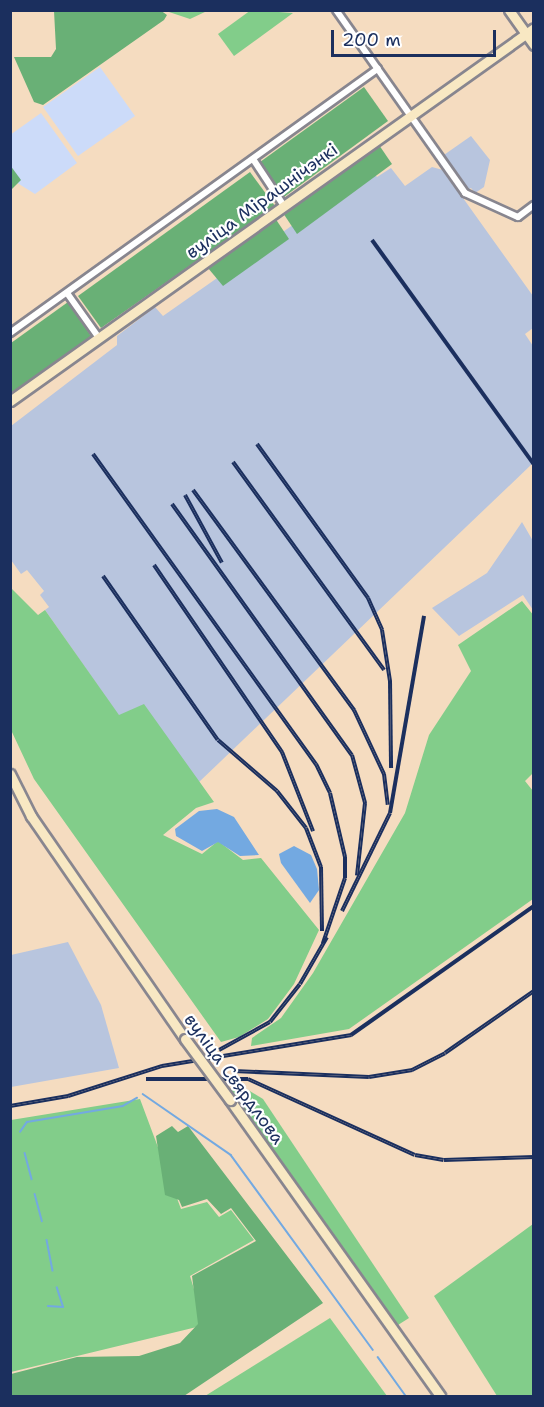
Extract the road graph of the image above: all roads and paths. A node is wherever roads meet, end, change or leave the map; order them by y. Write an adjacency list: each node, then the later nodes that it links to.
1 (509, 10): 3 (main road)
2 (340, 12): 5 (street)
3 (530, 31): 4 (main road); 6 (main road, вуліца Мірашнічэнкі)
4 (534, 45)
5 (378, 69): 6 (street); 7 (street)
6 (412, 115): 8 (street); 9 (main road, вуліца Мірашнічэнкі)
7 (253, 159): 9 (street); 10 (street)
8 (534, 205)
9 (284, 206): 12 (main road, вуліца Мірашнічэнкі)
10 (67, 293): 11 (street); 12 (street)
11 (10, 333)
12 (99, 338): 13 (main road, вуліца Мірашнічэнкі)
13 (10, 401)
14 (10, 774): 15 (main road, вуліца Свярдлова, bridge)
15 (440, 1396)

